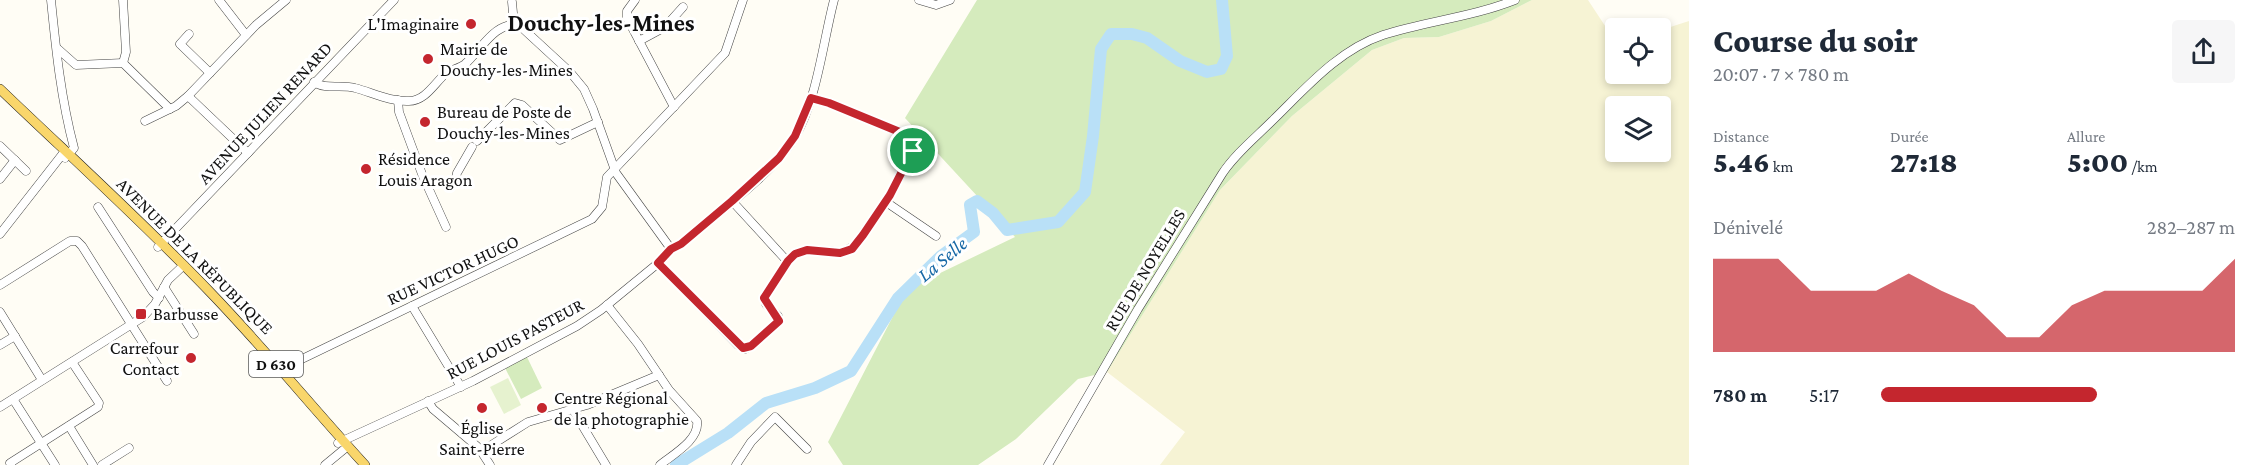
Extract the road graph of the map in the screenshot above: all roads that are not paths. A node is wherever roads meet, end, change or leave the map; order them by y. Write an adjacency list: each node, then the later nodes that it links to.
1 (51, 0): 18 (street)
2 (123, 0): 19 (street)
3 (219, 0): 16 (street)
4 (286, 0): 16 (street)
5 (394, 0): 21 (street, AVENUE JULIEN RENARD)
6 (743, 0): 26 (street)
7 (834, 0): 24 (street, RUE LOUIS PASTEUR)
8 (919, 0): 9 (street)
9 (950, 0)
10 (1515, 0): 86 (street, RUE DE NOYELLES)
11 (510, 1): 14 (street)
12 (629, 2): 17 (street)
13 (683, 7): 17 (street)
14 (514, 24): 25 (street); 29 (street)
15 (189, 34): 20 (street)
16 (246, 35): 20 (street)
17 (639, 41): 26 (street)
18 (58, 49): 19 (street); 32 (street)
19 (123, 63): 27 (street)
20 (210, 73): 22 (street)
21 (314, 82): 25 (street); 31 (street, AVENUE JULIEN RENARD)
22 (188, 96): 27 (street); 31 (street)
23 (2, 97): 32 (main road, AVENUE DE LA RÉPUBLIQUE / D 630)
24 (811, 98): 38 (street, RUE LOUIS PASTEUR); 39 (street)
25 (398, 100): 41 (street)
26 (674, 108): 34 (street)
27 (170, 109): 28 (street)
28 (145, 121)
29 (598, 122): 34 (street); 37 (street)
30 (0, 146): 33 (street)
31 (248, 153): 44 (street, AVENUE JULIEN RENARD)
32 (65, 155): 42 (street); 44 (main road, AVENUE DE LA RÉPUBLIQUE / D 630)
33 (15, 160): 35 (street); 36 (street)
34 (615, 170): 45 (street); 53 (street, RUE VICTOR HUGO)
35 (26, 171)
36 (0, 179)
37 (455, 182)
38 (732, 201): 45 (street, RUE LOUIS PASTEUR); 46 (street)
39 (885, 202): 43 (street); 46 (street)
40 (99, 207): 51 (street, AVENUE DE LA RÉPUBLIQUE)
41 (446, 227)
42 (0, 234)
43 (936, 236)
44 (160, 246): 48 (main road, AVENUE DE LA RÉPUBLIQUE / D 630)
45 (671, 249): 47 (street, RUE LOUIS PASTEUR)
46 (788, 261): 47 (street)
47 (658, 263): 52 (street, RUE LOUIS PASTEUR)
48 (182, 267): 50 (street); 60 (main road, AVENUE DE LA RÉPUBLIQUE / D 630)
49 (0, 285): 55 (street)
50 (164, 287): 51 (street); 56 (street)
51 (159, 298): 55 (street)
52 (607, 305): 61 (street); 64 (street, RUE LOUIS PASTEUR)
53 (412, 306): 60 (street, RUE VICTOR HUGO); 64 (street)
54 (0, 312): 57 (street)
55 (132, 324): 59 (street); 63 (street)
56 (194, 334)
57 (15, 336): 58 (street); 62 (street)
58 (0, 345)
59 (72, 362): 62 (street); 69 (street)
60 (278, 370): 71 (main road, AVENUE DE LA RÉPUBLIQUE / D 630)
61 (658, 375): 68 (street); 84 (street)
62 (42, 380): 65 (street)
63 (167, 381)
64 (460, 387): 66 (street, RUE LOUIS PASTEUR)
65 (13, 399): 67 (street); 70 (street)
66 (428, 401): 71 (street, RUE LOUIS PASTEUR); 74 (street)
67 (0, 407)
68 (573, 410): 74 (street); 83 (street)
69 (69, 426): 70 (street); 78 (street)
70 (41, 443): 76 (street); 77 (street)
71 (343, 445): 75 (street, RUE LOUIS PASTEUR); 80 (main road, AVENUE DE LA RÉPUBLIQUE / D 630); 81 (main road, AVENUE DE LA RÉPUBLIQUE / D 630)
72 (129, 448): 79 (street)
73 (807, 449): 85 (street)
74 (482, 451): 82 (street)
75 (330, 463)
76 (11, 465)
77 (55, 465)
78 (93, 465)
79 (102, 465)
80 (358, 465)
81 (365, 465)
82 (490, 465)
83 (606, 465)
84 (660, 465)
85 (736, 465)
86 (1048, 465)

